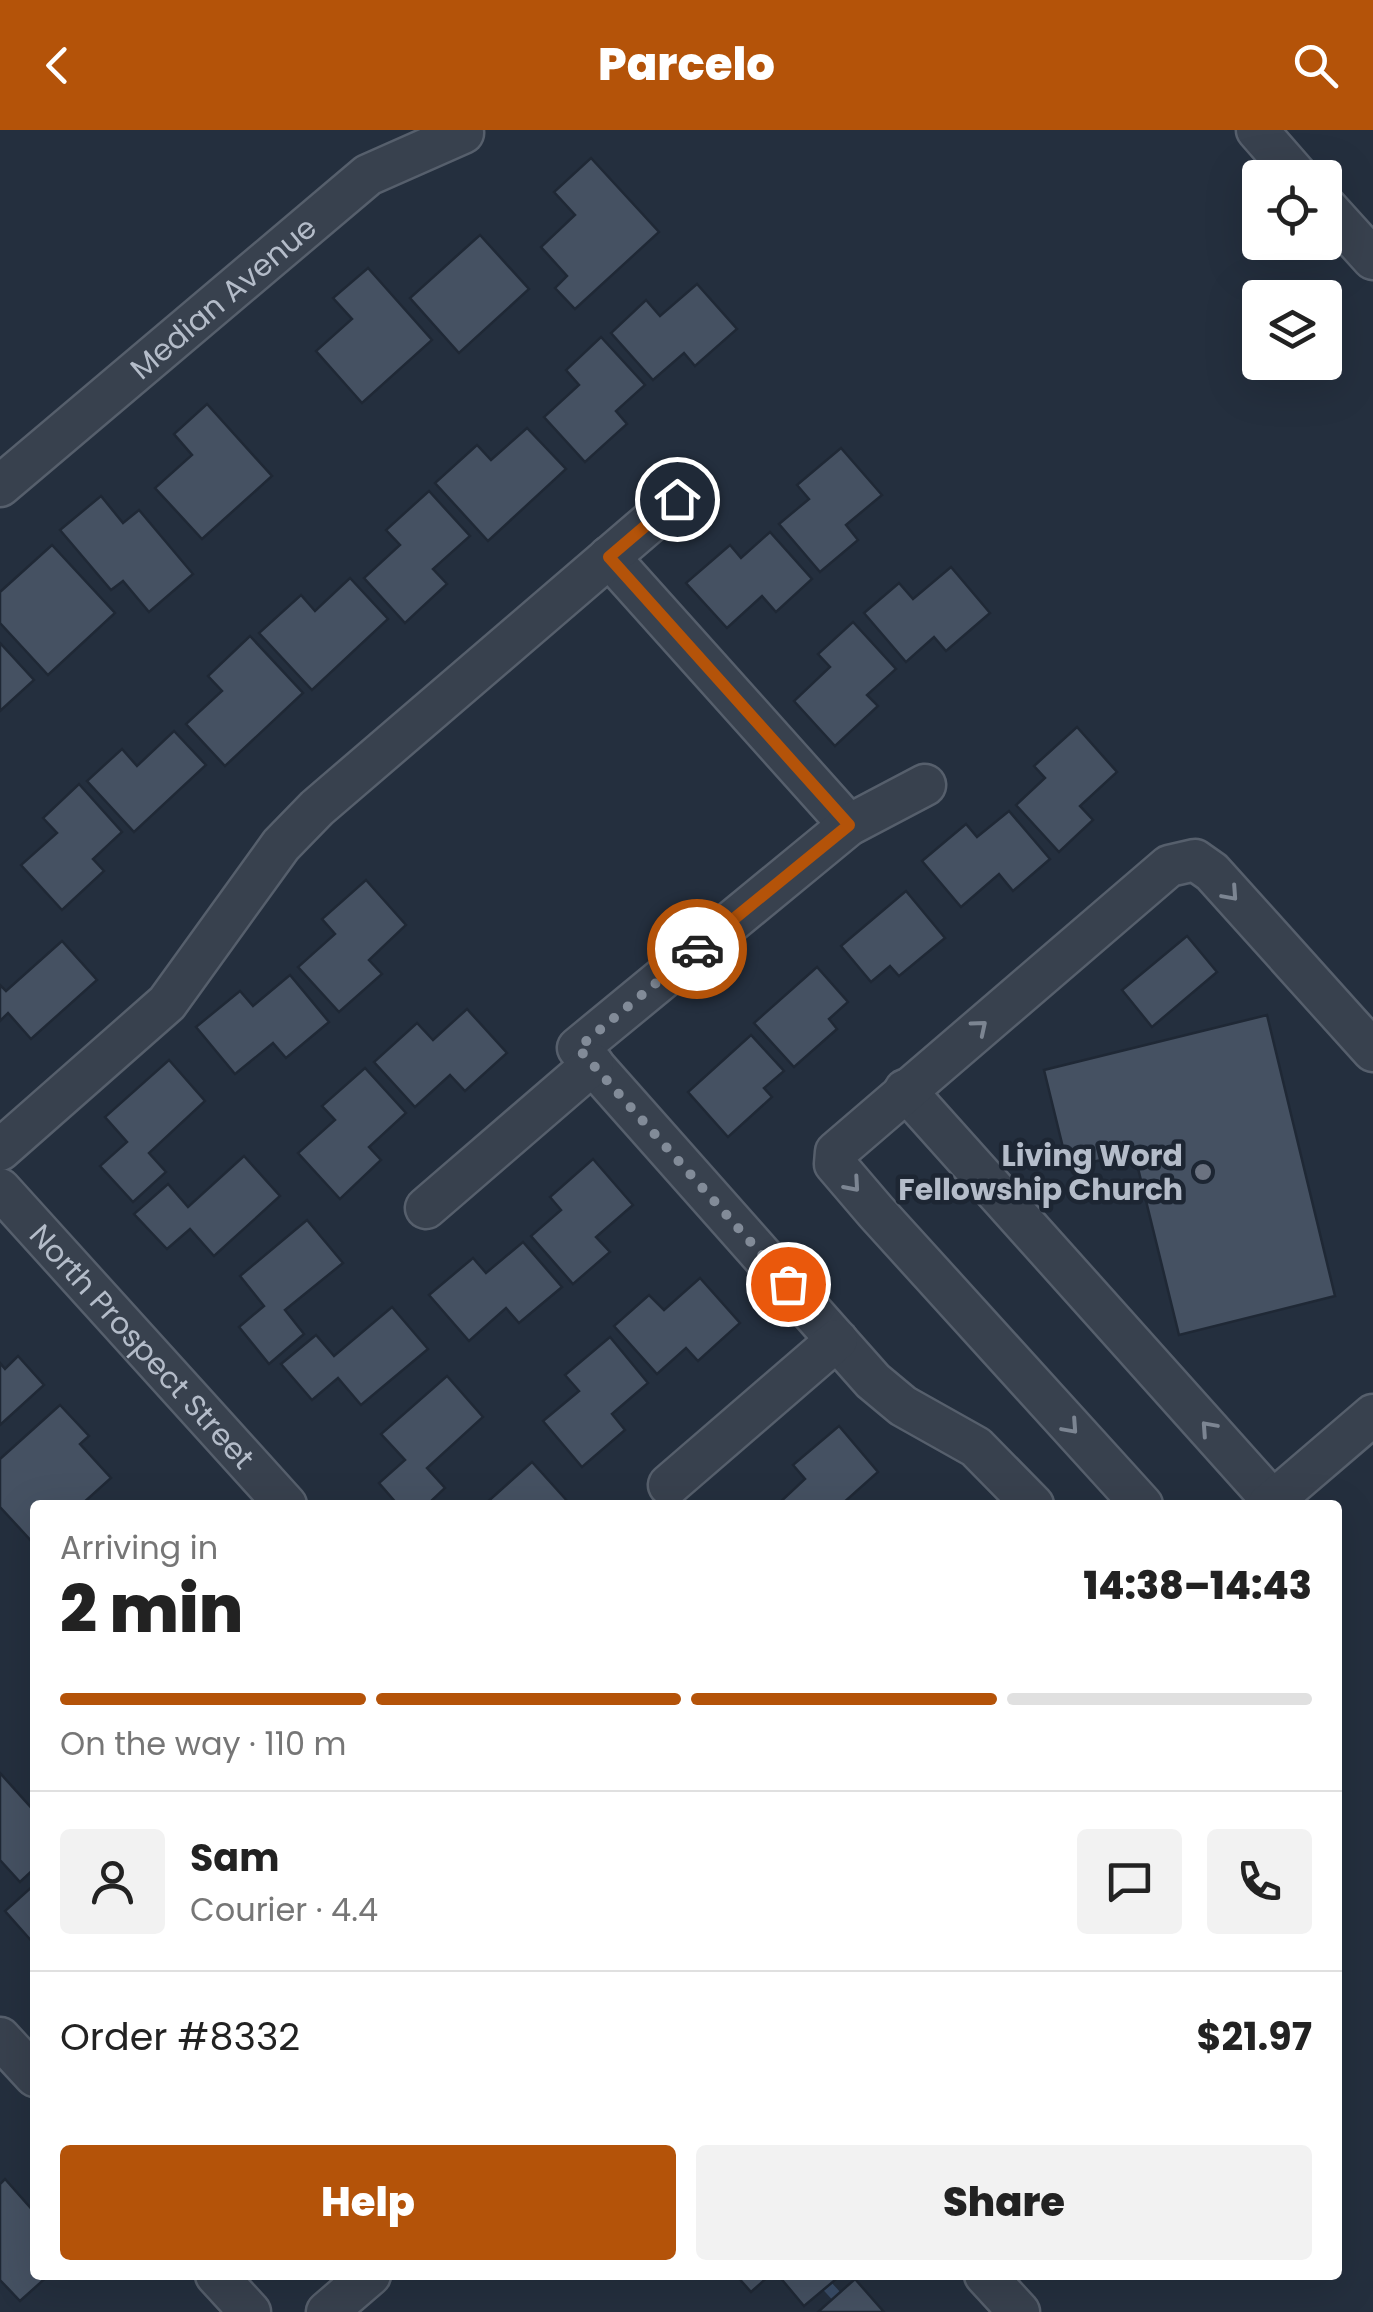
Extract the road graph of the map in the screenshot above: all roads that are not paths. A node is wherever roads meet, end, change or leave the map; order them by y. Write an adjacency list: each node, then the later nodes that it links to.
1 (1257, 130): 3 (street)
2 (463, 134): 6 (street, Median Avenue)
3 (1284, 160)
4 (1342, 225): 5 (street)
5 (1373, 260)
6 (0, 486)
7 (677, 499): 8 (street)
8 (609, 557): 10 (street); 14 (street)
9 (925, 784): 10 (street)
10 (849, 825): 12 (street)
11 (1373, 1050): 13 (street, one-way to 11)
12 (593, 1064): 16 (street); 17 (street)
13 (905, 1090): 22 (street, one-way to 22); 23 (street, one-way to 13)
14 (0, 1150)
15 (0, 1189): 20 (street, North Prospect Street)
16 (426, 1208)
17 (837, 1340): 19 (street); 21 (street)
18 (1373, 1415): 24 (street)
19 (669, 1484)
20 (281, 1500)
21 (1028, 1500)
22 (1138, 1500)
23 (1268, 1500)
24 (1274, 1500)
25 (0, 2038): 26 (street)
26 (30, 2071)
27 (221, 2280): 30 (street)
28 (364, 2280): 31 (street)
29 (990, 2280): 32 (street)
30 (250, 2312)
31 (327, 2312)
32 (1019, 2312)

